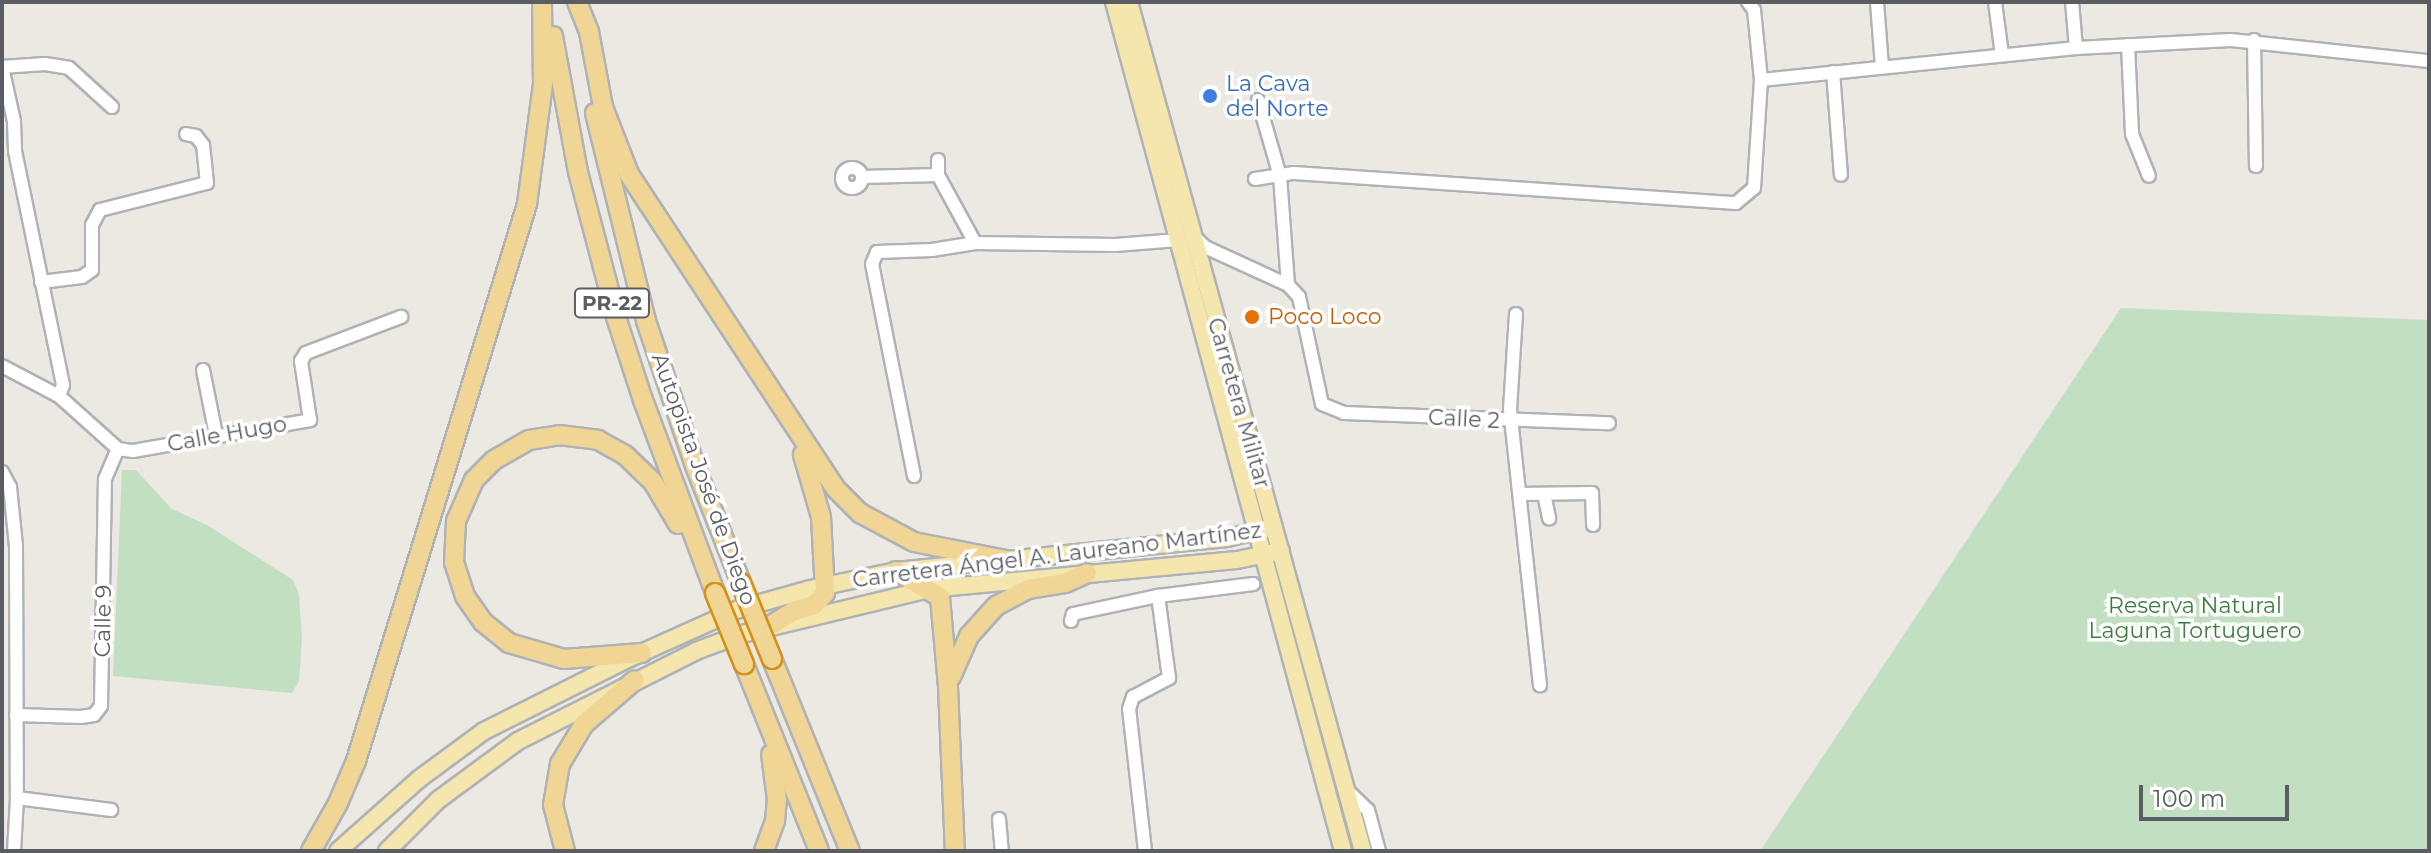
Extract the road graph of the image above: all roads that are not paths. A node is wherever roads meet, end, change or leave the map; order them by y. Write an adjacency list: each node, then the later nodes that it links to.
1 (545, 2): 50 (highway, Autopista José de Diego / PR-22); 72 (highway)
2 (576, 2): 40 (highway); 78 (highway, Autopista José de Diego / PR-22, bridge)
3 (1114, 2): 29 (main road, Carretera Militar)
4 (1129, 2): 29 (main road, Carretera Militar)
5 (1748, 2): 17 (street)
6 (1877, 2): 15 (street)
7 (1995, 2): 12 (street)
8 (2072, 2): 11 (street)
9 (2254, 40): 10 (street); 13 (street); 22 (street)
10 (2128, 45): 11 (street); 26 (street)
11 (2076, 48): 12 (street)
12 (2002, 55): 15 (street)
13 (2429, 61)
14 (2, 67): 19 (street); 31 (street)
15 (1882, 67): 16 (street)
16 (1833, 72): 17 (street); 24 (street)
17 (1761, 80): 25 (street)
18 (1258, 100): 25 (street)
19 (112, 107)
20 (186, 134): 31 (street)
21 (938, 160): 23 (street)
22 (2256, 166)
23 (938, 175): 27 (street); 30 (street)
24 (1841, 175)
25 (1280, 176): 28 (street); 32 (street)
26 (2149, 176)
27 (862, 177)
28 (1255, 179)
29 (1185, 236): 30 (street); 32 (street); 49 (main road, Carretera Militar)
30 (975, 243): 44 (street)
31 (41, 282): 37 (street)
32 (1288, 285): 38 (street, Calle 2)
33 (1516, 314): 38 (street)
34 (401, 317): 41 (street, Calle Hugo)
35 (2, 366): 37 (street)
36 (203, 370): 41 (street)
37 (59, 396): 42 (street)
38 (1511, 421): 39 (street, Calle 2); 45 (street)
39 (1609, 423)
40 (795, 430): 52 (highway); 56 (highway)
41 (216, 435): 42 (street, Calle Hugo)
42 (118, 449): 66 (street, Calle 9)
43 (2, 472): 66 (street)
44 (914, 476)
45 (1520, 494): 46 (street); 63 (street)
46 (1544, 494): 47 (street); 48 (street)
47 (1549, 518)
48 (1593, 525)
49 (1266, 529): 51 (main road, Carretera Militar); 52 (main road, Carretera Ángel A. Laureano Martínez)
50 (695, 542): 61 (highway); 65 (highway, Autopista José de Diego / PR-22, bridge)
51 (1272, 552): 54 (main road, Carretera Ángel A. Laureano Martínez); 67 (main road, Carretera Militar); 82 (main road, Carretera Militar)
52 (1011, 561): 53 (main road, Carretera Ángel A. Laureano Martínez)
53 (896, 571): 56 (main road, Carretera Ángel A. Laureano Martínez); 57 (highway)
54 (1087, 573): 57 (main road, Carretera Ángel A. Laureano Martínez); 64 (highway)
55 (1253, 584): 58 (street)
56 (825, 586): 60 (highway); 61 (main road, Carretera Ángel A. Laureano Martínez)
57 (929, 589): 60 (main road, Carretera Ángel A. Laureano Martínez); 64 (highway)
58 (1158, 596): 59 (street); 81 (street)
59 (1071, 621)
60 (773, 624): 62 (main road, Carretera Ángel A. Laureano Martínez)
61 (642, 653): 73 (main road, Carretera Ángel A. Laureano Martínez)
62 (635, 680): 74 (main road, Carretera Ángel A. Laureano Martínez); 75 (highway)
63 (1540, 685)
64 (948, 687): 79 (highway)
65 (762, 708): 76 (highway); 77 (highway, Autopista José de Diego / PR-22)
66 (16, 715): 68 (street)
67 (1346, 788): 83 (main road, Carretera Militar); 84 (street)
68 (17, 798): 69 (street); 71 (street)
69 (111, 810)
70 (999, 819): 80 (street)
71 (14, 851)
72 (311, 851)
73 (338, 851)
74 (387, 851)
75 (565, 851)
76 (764, 851)
77 (819, 851)
78 (850, 851)
79 (955, 851)
80 (1002, 851)
81 (1145, 851)
82 (1343, 851)
83 (1363, 851)
84 (1379, 851)

